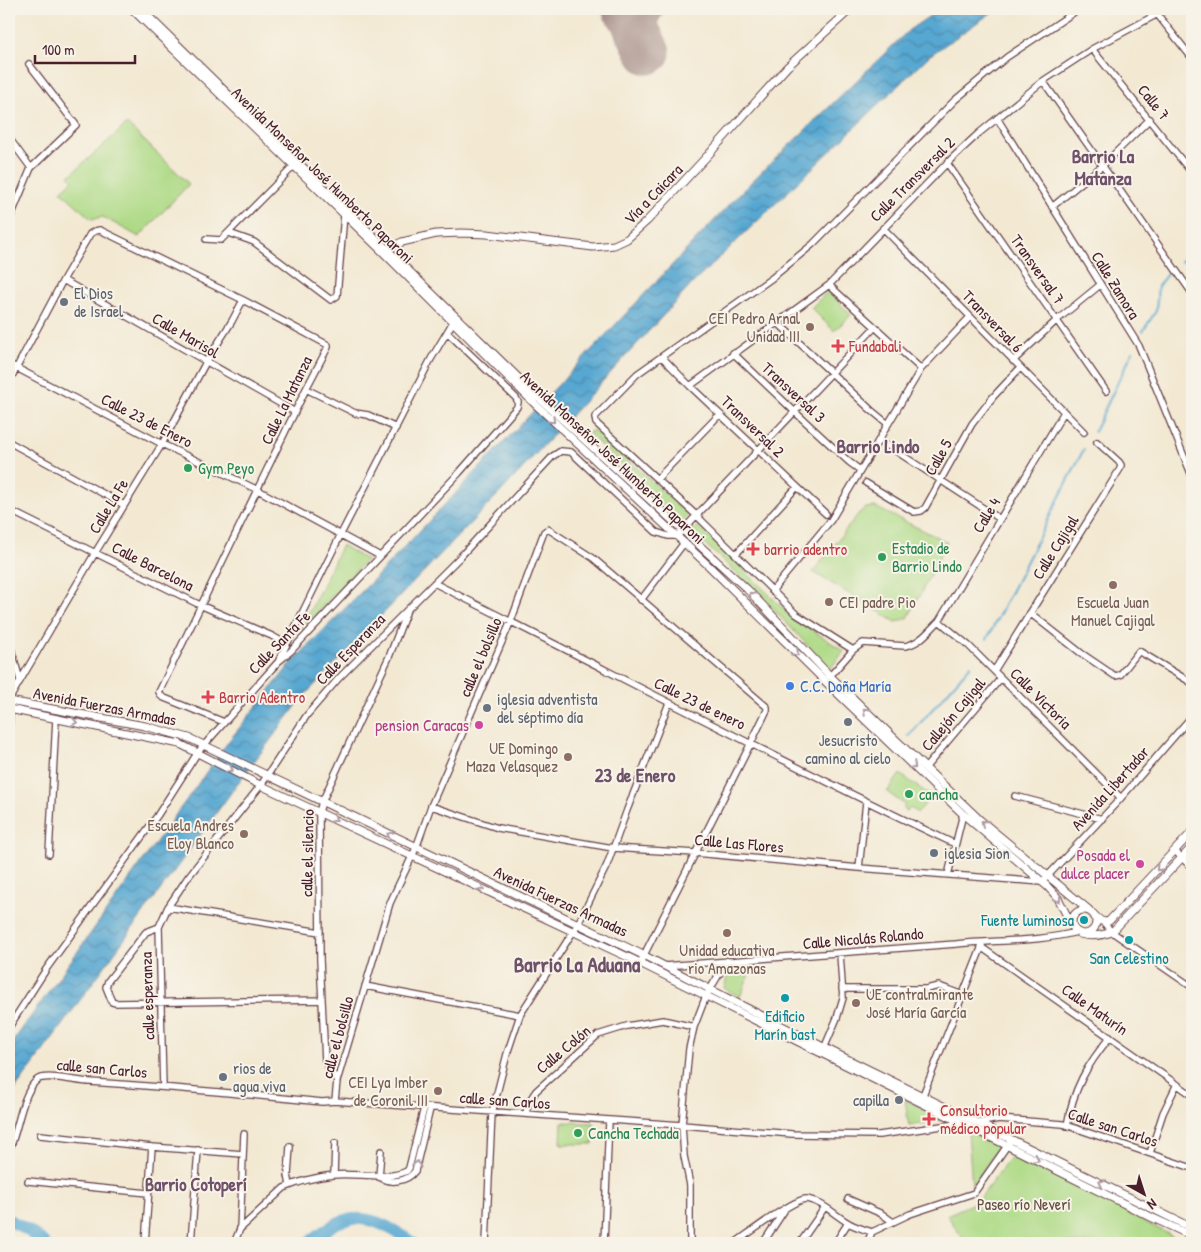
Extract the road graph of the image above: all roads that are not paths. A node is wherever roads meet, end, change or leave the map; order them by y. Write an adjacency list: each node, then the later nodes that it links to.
1 (132, 9): 16 (street, Avenida Monseñor José Humberto Paparoni)
2 (142, 9): 25 (street, Avenida Monseñor José Humberto Paparoni)
3 (850, 9): 25 (street, Vía a Caicara)
4 (1079, 9): 38 (street)
5 (1167, 9): 6 (street, Calle Transversal 2)
6 (1157, 14): 7 (street, Calle Transversal 2); 8 (street)
7 (1092, 49): 10 (street, Calle Transversal 2); 12 (street, Calle 7)
8 (1192, 58)
9 (29, 64): 17 (street)
10 (1043, 82): 11 (street, Calle Transversal 2); 15 (street)
11 (998, 118): 14 (street, Calle Transversal 2); 19 (street, Calle Zamora)
12 (1150, 119): 15 (street); 18 (street, Calle 7)
13 (9, 138): 17 (street)
14 (946, 162): 22 (street, Calle Transversal 2); 32 (street, Transversal 7)
15 (1103, 165): 19 (street); 29 (street)
16 (294, 166): 20 (street, Avenida Monseñor José Humberto Paparoni); 23 (street)
17 (32, 168): 21 (street)
18 (1192, 173)
19 (1052, 207): 27 (street, Calle Zamora)
20 (344, 215): 23 (street); 25 (street, Avenida Monseñor José Humberto Paparoni)
21 (9, 221)
22 (883, 228): 28 (street, Calle Transversal 2); 31 (street, Transversal 6)
23 (229, 233): 24 (street)
24 (206, 239)
25 (385, 250): 33 (street, Avenida Monseñor José Humberto Paparoni); 50 (street, Avenida Monseñor José Humberto Paparoni)
26 (63, 280): 30 (street, Calle La Matanza); 40 (street, Calle Marisol); 42 (street)
27 (1100, 285): 32 (street); 64 (street, Calle Zamora)
28 (829, 286): 34 (street, Calle Transversal 2); 35 (street)
29 (1192, 293)
30 (243, 300): 40 (street, Calle La Fe); 48 (street, Calle La Matanza)
31 (970, 317): 39 (street, Transversal 6); 44 (street)
32 (1056, 320): 39 (street); 49 (street, Transversal 7)
33 (453, 322): 36 (street); 50 (street, Avenida Monseñor José Humberto Paparoni)
34 (777, 322): 37 (street, Calle Transversal 2); 45 (street)
35 (875, 327): 44 (street); 45 (street)
36 (447, 332): 56 (street); 80 (street, Calle Santa Fe)
37 (733, 353): 47 (street, Calle Transversal 2); 52 (street, Transversal 3)
38 (662, 357): 47 (street, Transversal 2); 65 (street)
39 (1013, 361): 43 (street, Transversal 6)
40 (206, 362): 51 (street, Calle Marisol); 61 (street, Calle La Fe)
41 (9, 364): 42 (street, Calle 23 de Enero)
42 (16, 368): 46 (street); 61 (street, Calle 23 de Enero)
43 (1020, 368): 53 (street, Transversal 6); 66 (street, Calle 5)
44 (921, 369): 55 (street)
45 (832, 373): 52 (street); 55 (street)
46 (9, 382)
47 (690, 386): 54 (street, Transversal 2)
48 (306, 389): 51 (street, Calle La Matanza); 56 (street)
49 (1106, 391)
50 (538, 401): 76 (street, Avenida Monseñor José Humberto Paparoni)
51 (295, 412): 69 (street, Calle La Matanza)
52 (795, 412): 62 (street); 63 (street, Transversal 3)
53 (1064, 412): 57 (street, Transversal 6); 74 (street, Calle 4)
54 (720, 414): 62 (street, Transversal 2); 65 (street)
55 (888, 424): 58 (street)
56 (396, 428): 75 (street)
57 (1084, 432)
58 (878, 440): 63 (street); 66 (street)
59 (9, 442): 70 (street)
60 (1097, 442): 86 (street, Calle Cajigal)
61 (162, 444): 69 (street, Calle 23 de Enero); 70 (street, Calle La Fe)
62 (758, 451): 68 (street, Transversal 2); 73 (street)
63 (860, 470): 82 (street)
64 (1192, 476)
65 (658, 478): 73 (street)
66 (941, 479): 67 (street, Calle 5); 74 (street)
67 (866, 483)
68 (797, 487): 72 (street, Transversal 2); 79 (street)
69 (258, 490): 75 (street, Calle 23 de Enero); 84 (street, Calle La Matanza)
70 (124, 505): 78 (street, Calle La Fe)
71 (9, 510): 78 (street, Calle Barcelona)
72 (826, 514)
73 (697, 516): 76 (street); 79 (street)
74 (1000, 519): 88 (street, Calle 4)
75 (341, 534): 80 (street, Calle 23 de Enero); 90 (street)
76 (680, 534): 77 (street, Avenida Monseñor José Humberto Paparoni); 81 (street, Calle Esperanza); 94 (street, Avenida Monseñor José Humberto Paparoni, one-way to 76)
77 (684, 543): 83 (street); 117 (street, Avenida Monseñor José Humberto Paparoni, one-way to 117)
78 (95, 552): 84 (street, Calle Barcelona); 96 (street, Calle La Fe)
79 (736, 554): 82 (street)
80 (380, 556): 92 (street, Calle Santa Fe)
81 (434, 583): 85 (street, Calle Esperanza); 87 (street, Calle 23 de enero)
82 (772, 591): 91 (street)
83 (641, 600): 87 (street, calle el bolsillo); 105 (street, calle el bolsillo)
84 (200, 605): 90 (street, Calle Barcelona); 103 (street, Calle La Matanza)
85 (406, 611): 109 (street, Calle Esperanza); 113 (street, calle el silencio)
86 (1030, 613): 93 (street, Calle Cajigal); 97 (street)
87 (511, 621): 99 (street, Calle 23 de enero); 115 (street, calle el bolsillo)
88 (939, 621): 91 (street, Calle 4); 93 (street, Calle Victoria)
89 (9, 641): 96 (street)
90 (286, 644): 92 (street)
91 (853, 650): 94 (street)
92 (278, 662): 103 (street, Calle Santa Fe)
93 (994, 671): 95 (street, Calle Victoria)
94 (830, 676): 108 (street, Avenida Monseñor José Humberto Paparoni, one-way to 94)
95 (1001, 678): 108 (street, Callejón Cajigal); 112 (street, Calle Victoria)
96 (20, 680): 98 (street, Calle La Fe)
97 (1192, 683)
98 (9, 701): 100 (street, Calle La Fe); 106 (street, Avenida Fuerzas Armadas)
99 (669, 703): 105 (street, Calle 23 de enero); 123 (street)
100 (9, 710): 102 (street, Avenida Fuerzas Armadas); 104 (street, Calle La Fe)
101 (1192, 716): 112 (street, Avenida Libertador)
102 (56, 718): 107 (street, Avenida Fuerzas Armadas, one-way to 107); 126 (street)
103 (224, 722): 106 (street, Calle Santa Fe)
104 (9, 729)
105 (751, 744): 114 (street, Calle 23 de enero); 125 (street)
106 (207, 747): 107 (street, Calle Santa Fe); 109 (street, Avenida Fuerzas Armadas)
107 (200, 753): 110 (street, Avenida Fuerzas Armadas, one-way to 110); 158 (street, Calle Santa Fe)
108 (926, 767): 132 (street, Avenida Monseñor José Humberto Paparoni, one-way to 108)
109 (265, 776): 110 (street, Calle Esperanza); 113 (street, Avenida Fuerzas Armadas)
110 (260, 784): 116 (street, Avenida Fuerzas Armadas); 133 (street, Calle Esperanza)
111 (1015, 796): 118 (street)
112 (1121, 798): 118 (street, Avenida Libertador)
113 (322, 802): 116 (street, calle el silencio); 122 (street, Avenida Fuerzas Armadas, one-way to 113)
114 (866, 802): 120 (street, Calle 23 de enero); 129 (street)
115 (431, 806): 122 (street, calle el bolsillo); 123 (street, Calle Las Flores)
116 (319, 812): 127 (street, Avenida Fuerzas Armadas, one-way to 127); 140 (street, calle el silencio)
117 (963, 814): 120 (street); 132 (street, Avenida Monseñor José Humberto Paparoni)
118 (1102, 819): 132 (street, Avenida Libertador)
119 (1192, 832): 124 (street)
120 (955, 844): 131 (street)
121 (1192, 847): 128 (street)
122 (416, 848): 127 (street, calle el bolsillo); 136 (street, Avenida Fuerzas Armadas)
123 (613, 848): 125 (street, Calle Las Flores); 136 (street)
124 (1175, 851): 128 (street); 135 (street, one-way to 135)
125 (694, 853): 129 (street, Calle Las Flores); 144 (street)
126 (49, 854)
127 (412, 855): 139 (street, Avenida Fuerzas Armadas, one-way to 139); 149 (street, calle el bolsillo)
128 (1182, 858): 130 (street); 141 (street)
129 (859, 868): 131 (street, Calle Las Flores)
130 (1192, 868)
131 (948, 875): 132 (street, Calle Las Flores)
132 (1045, 879): 134 (street, Avenida Monseñor José Humberto Paparoni); 138 (street, Avenida Monseñor José Humberto Paparoni, one-way to 138)
133 (168, 907): 137 (street, calle esperanza); 140 (street)
134 (1090, 912): 135 (street, Avenida Monseñor José Humberto Paparoni); 138 (street); 138 (street)
135 (1104, 923): 141 (street)
136 (578, 924): 139 (street); 144 (street, Avenida Fuerzas Armadas)
137 (159, 927): 155 (street, calle esperanza); 155 (street)
138 (1076, 930): 141 (street); 142 (street, Calle Nicolás Rolando)
139 (573, 931): 146 (street, Avenida Fuerzas Armadas); 156 (street)
140 (320, 932): 154 (street, calle el silencio)
141 (1112, 932): 150 (street)
142 (983, 944): 143 (street, Calle Nicolás Rolando); 153 (street); 159 (street, Calle Maturín)
143 (840, 954): 145 (street, Calle Nicolás Rolando); 151 (street)
144 (644, 956): 146 (street); 147 (street, Avenida Fuerzas Armadas)
145 (727, 961): 147 (street, Calle Nicolás Rolando); 152 (street)
146 (640, 963): 148 (street, Avenida Fuerzas Armadas)
147 (662, 966): 148 (street, Calle Nicolás Rolando); 152 (street, Avenida Fuerzas Armadas)
148 (652, 970): 152 (street, Avenida Fuerzas Armadas)
149 (365, 986): 156 (street); 161 (street, calle el bolsillo)
150 (1192, 987)
151 (842, 989): 153 (street); 160 (street)
152 (708, 993): 157 (street); 160 (street, Avenida Fuerzas Armadas)
153 (963, 994): 165 (street)
154 (321, 1000): 155 (street); 161 (street, calle el silencio)
155 (161, 1003): 163 (street, calle esperanza)
156 (520, 1015): 168 (street)
157 (694, 1026): 169 (street, Calle Colón); 173 (street)
158 (9, 1028)
159 (1110, 1037): 162 (street, Calle Maturín); 174 (street)
160 (823, 1051): 165 (street, Avenida Fuerzas Armadas)
161 (337, 1081): 166 (street, calle el bolsillo)
162 (1177, 1084): 164 (street, Calle Maturín); 184 (street)
163 (163, 1087): 166 (street, calle san Carlos); 181 (street, calle san Carlos)
164 (1192, 1095)
165 (922, 1099): 171 (street, Avenida Fuerzas Armadas); 172 (street, Avenida Fuerzas Armadas)
166 (335, 1101): 167 (street, calle san Carlos)
167 (427, 1108): 168 (street, calle san Carlos); 188 (street)
168 (492, 1113): 169 (street, calle san Carlos); 205 (street)
169 (526, 1114): 170 (street, calle san Carlos)
170 (609, 1120): 173 (street, calle san Carlos); 206 (street)
171 (964, 1123): 172 (street, Calle san Carlos); 173 (street, calle san Carlos); 177 (street, Avenida Fuerzas Armadas)
172 (977, 1123): 174 (street, Calle san Carlos); 177 (street, Avenida Fuerzas Armadas)
173 (682, 1125): 207 (street)
174 (1067, 1126): 184 (street, Calle san Carlos)
175 (244, 1134): 185 (street)
176 (40, 1135): 180 (street)
177 (1010, 1142): 195 (street); 197 (street, Avenida Fuerzas Armadas, one-way to 177); 200 (street, Avenida Fuerzas Armadas, one-way to 200)
178 (335, 1143): 187 (street)
179 (290, 1146): 190 (street)
180 (152, 1147): 182 (street); 191 (street)
181 (9, 1150)
182 (198, 1150): 185 (street); 203 (street)
183 (381, 1151): 188 (street)
184 (1150, 1153): 186 (street, Calle san Carlos)
185 (244, 1154): 198 (street)
186 (1192, 1168)
187 (334, 1175): 188 (street); 190 (street)
188 (379, 1177)
189 (28, 1181): 191 (street)
190 (290, 1185): 198 (street)
191 (148, 1193): 202 (street)
192 (848, 1199): 195 (street)
193 (787, 1207): 194 (street); 208 (street); 209 (street)
194 (825, 1207): 196 (street); 210 (street)
195 (893, 1222): 199 (street)
196 (848, 1223): 199 (street); 211 (street)
197 (1192, 1228)
198 (240, 1229): 204 (street)
199 (872, 1232): 212 (street)
200 (1192, 1236)
201 (130, 1242): 202 (street)
202 (144, 1243)
203 (191, 1243)
204 (234, 1243)
205 (486, 1243)
206 (604, 1243)
207 (690, 1243)
208 (735, 1243)
209 (763, 1243)
210 (800, 1243)
211 (835, 1243)
212 (867, 1243)

